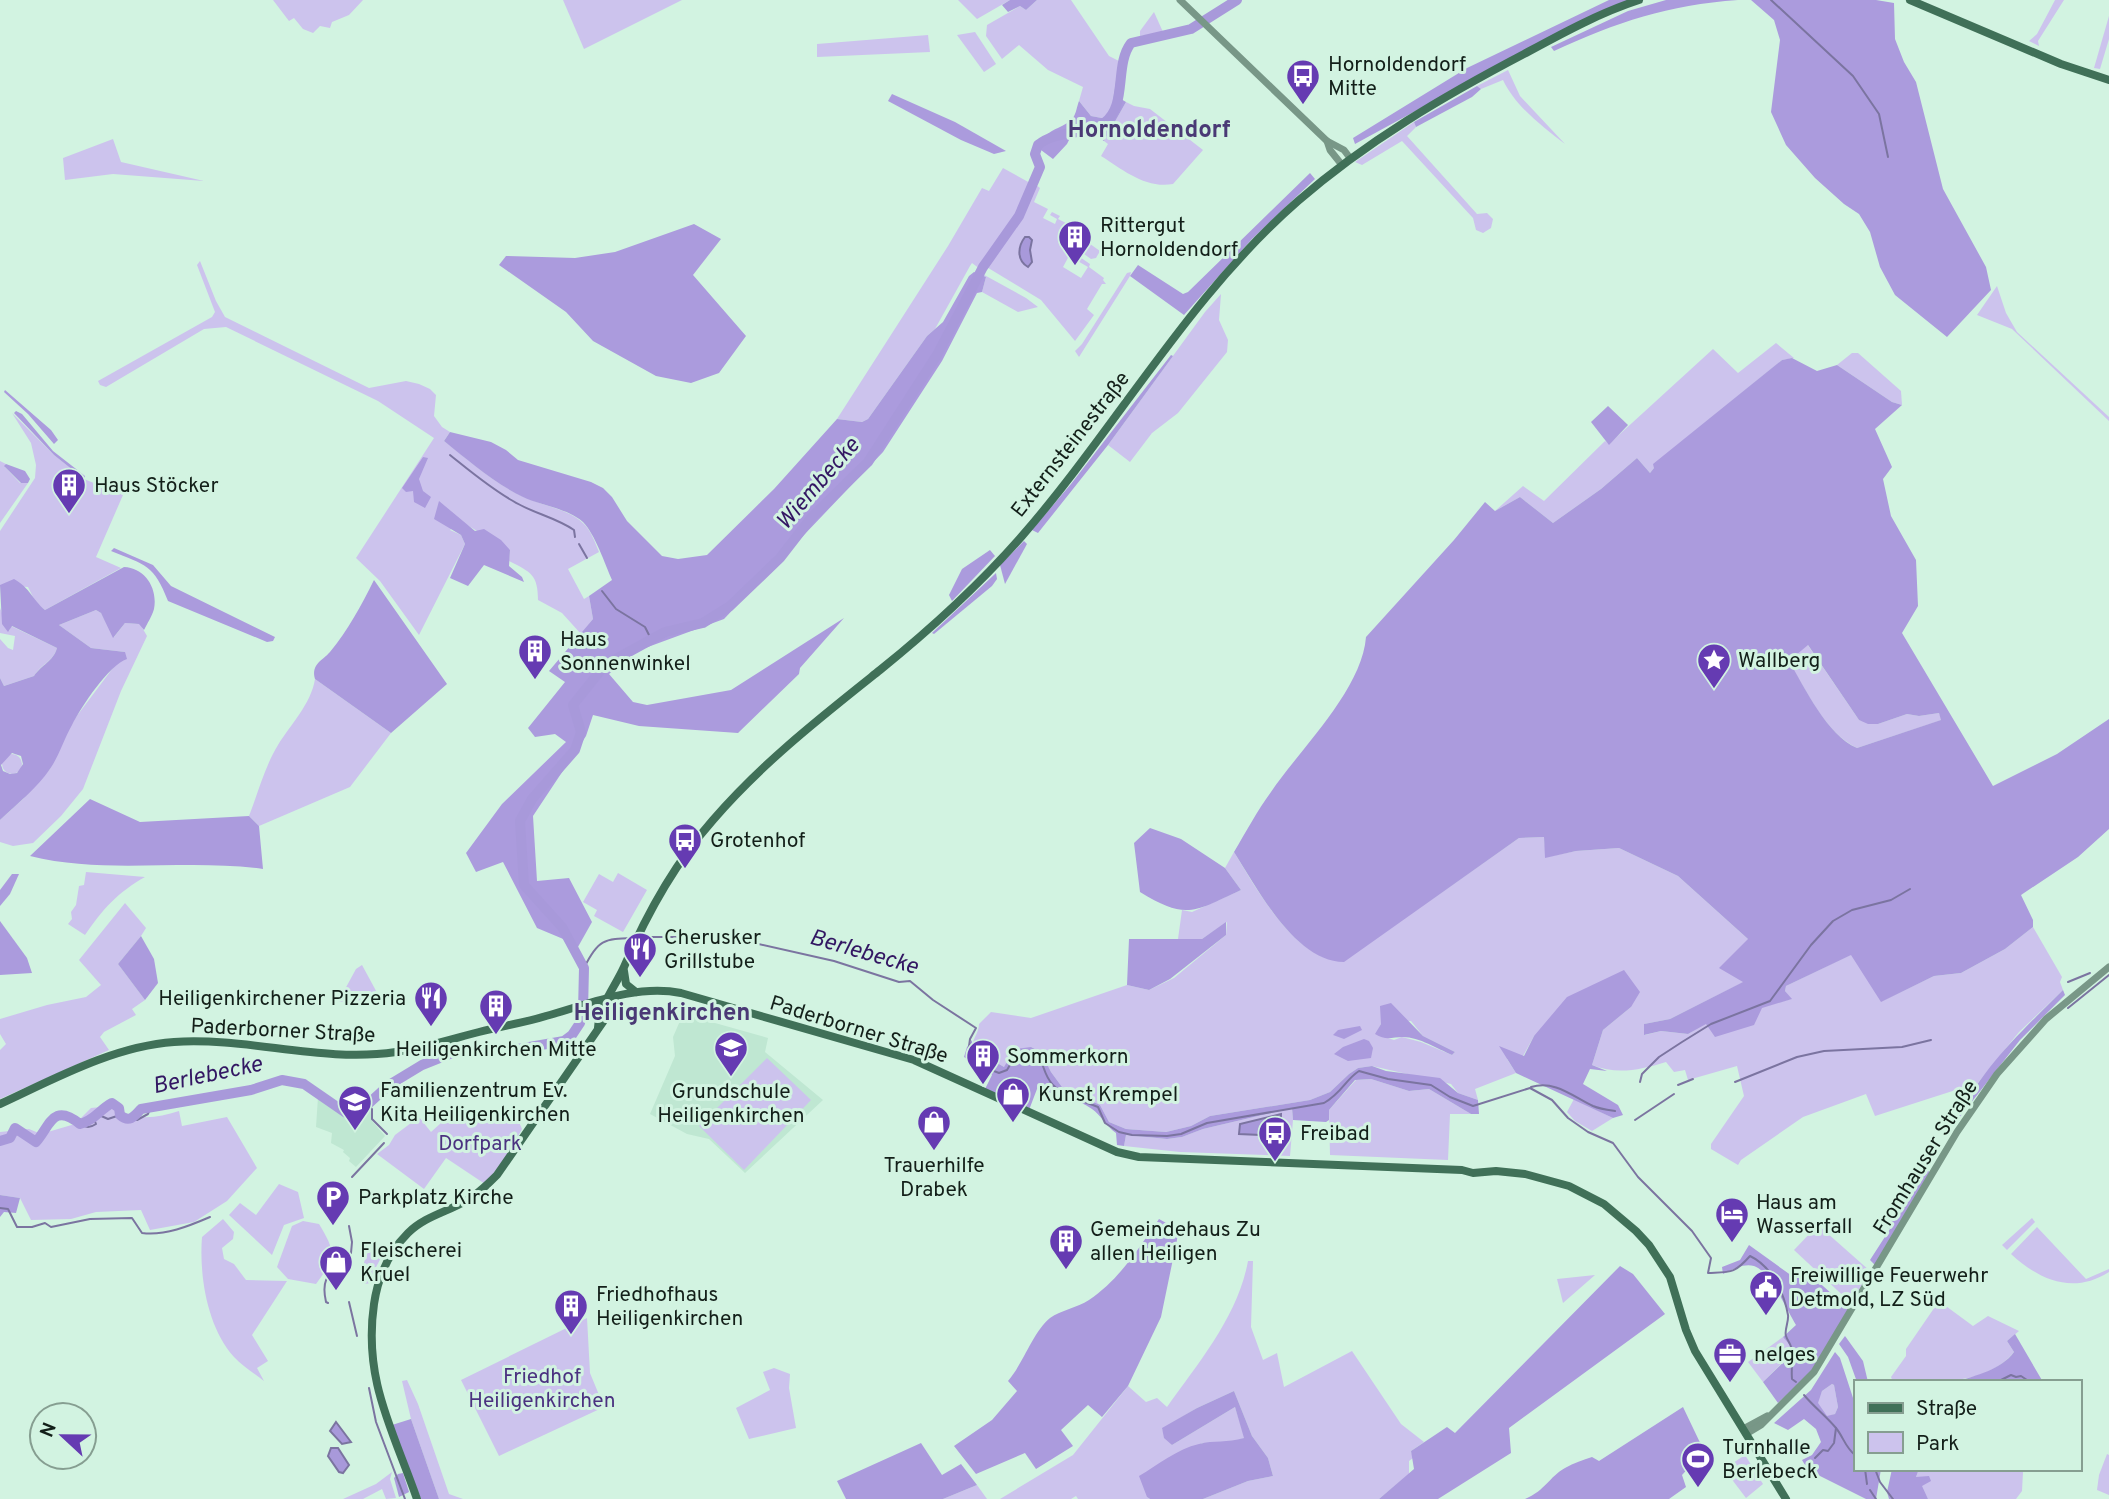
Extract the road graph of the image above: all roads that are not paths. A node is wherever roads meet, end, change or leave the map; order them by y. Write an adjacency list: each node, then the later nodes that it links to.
1 (1180, 0): 5 (street)
2 (1639, 0): 6 (main road, Externsteinestraße)
3 (1910, 0): 4 (main road)
4 (2109, 80)
5 (1327, 141): 6 (street); 7 (street)
6 (1350, 158): 7 (main road, Externsteinestraße)
7 (1342, 165): 9 (main road, Externsteinestraße)
8 (2109, 967): 13 (street, Fromhauser Straße)
9 (624, 968): 10 (main road); 11 (main road, Externsteinestraße)
10 (636, 992): 11 (main road, Paderborner Straße); 13 (main road, Paderborner Straße)
11 (608, 999): 12 (main road, Paderborner Straße); 14 (main road, Externsteinestraße)
12 (0, 1104)
13 (1744, 1431): 15 (main road, Paderborner Straße)
14 (417, 1499)
15 (1786, 1499)

